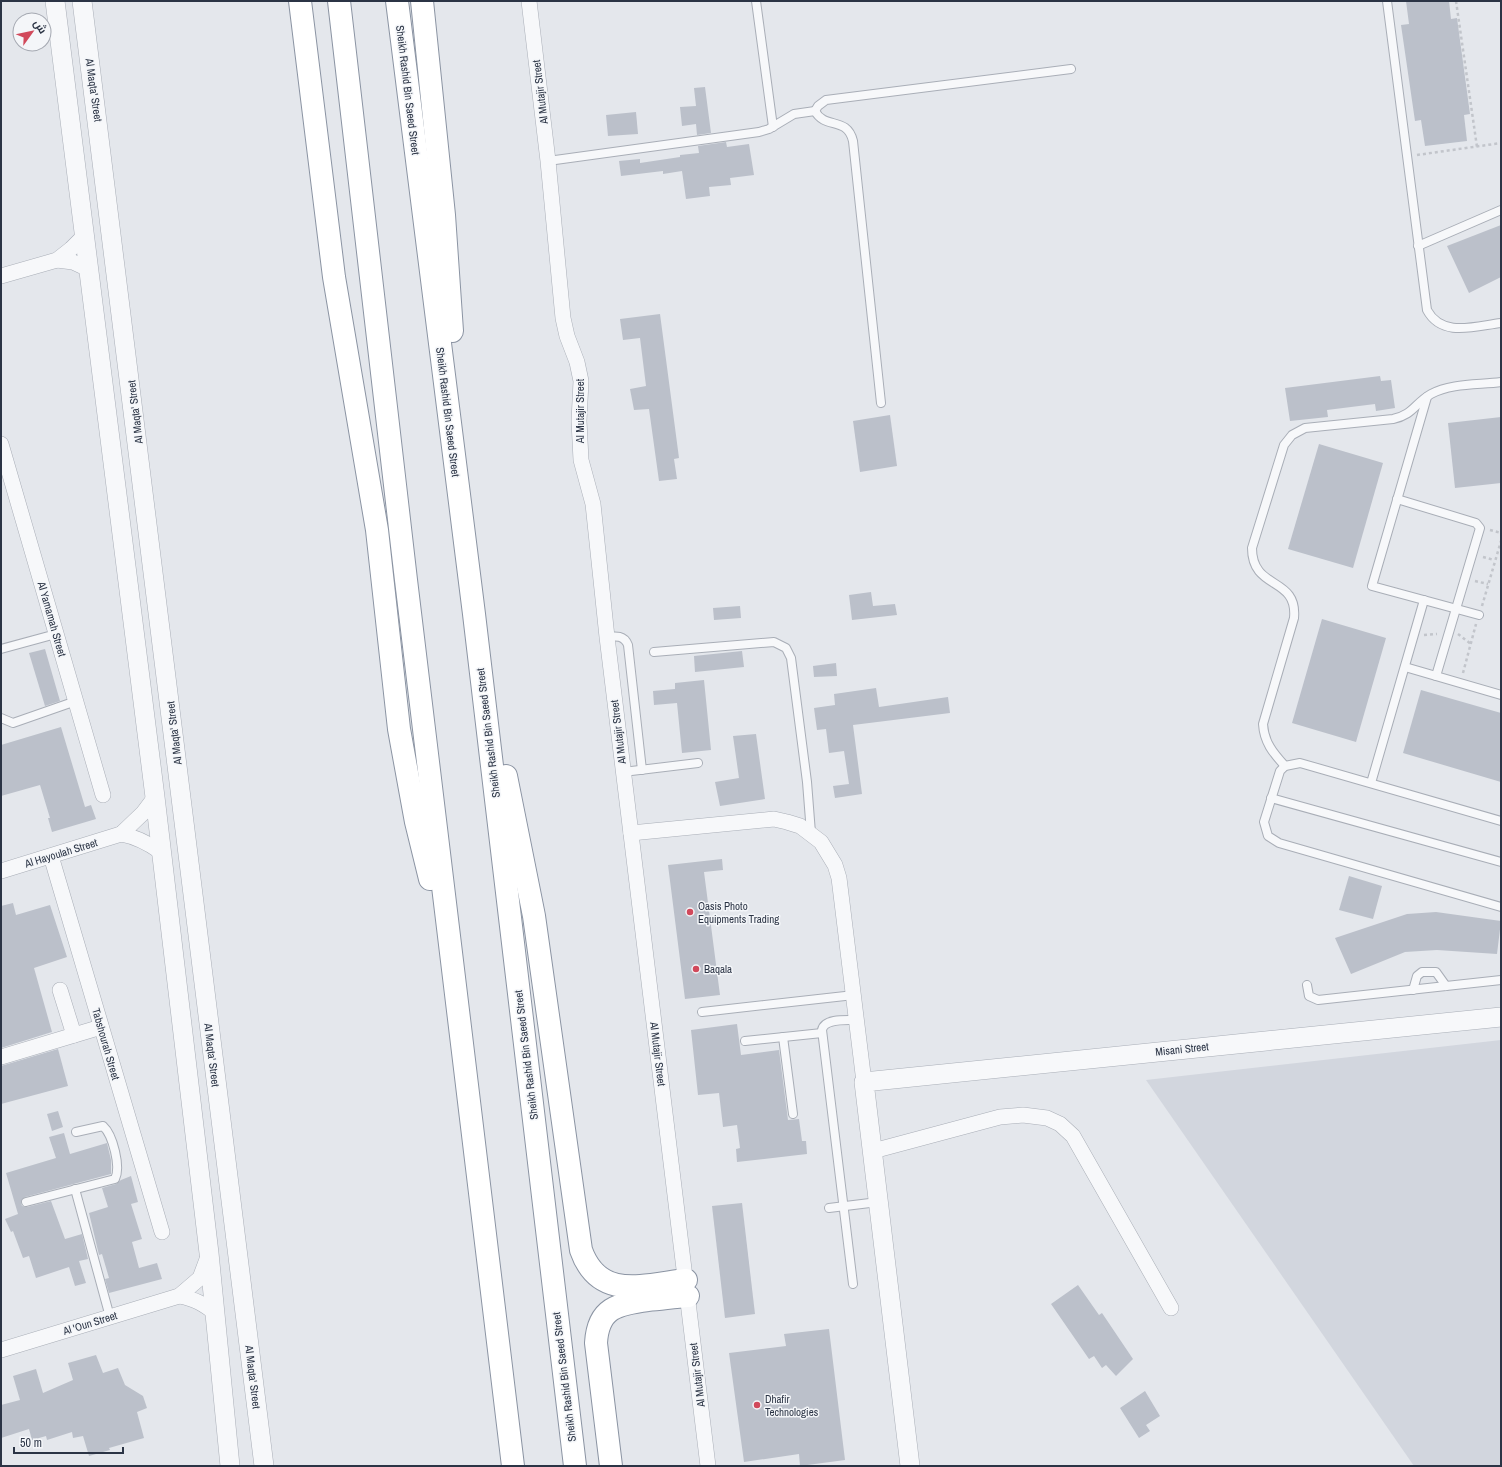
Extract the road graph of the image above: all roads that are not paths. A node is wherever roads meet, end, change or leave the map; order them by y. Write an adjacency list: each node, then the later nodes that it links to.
1 (55, 1): 15 (street)
2 (82, 1): 28 (street, Al Maqta' Street)
3 (300, 1): 60 (highway)
4 (339, 1): 60 (highway)
5 (397, 1): 27 (highway, Sheikh Rashid Bin Saeed Street)
6 (422, 1): 27 (highway)
7 (529, 1): 13 (street, Al Mutajir Street)
8 (756, 1): 12 (lane)
9 (1387, 1): 16 (lane)
10 (1072, 69): 11 (lane)
11 (815, 111): 12 (lane); 23 (lane)
12 (773, 127): 13 (lane)
13 (548, 161): 34 (street, Al Mutajir Street)
14 (1501, 210): 16 (lane)
15 (84, 236): 17 (street); 18 (street)
16 (1418, 246): 20 (lane)
17 (57, 260): 18 (street); 19 (street)
18 (88, 269): 26 (street)
19 (1, 276)
20 (1501, 323)
21 (1501, 382): 22 (lane)
22 (1427, 397): 25 (lane); 43 (lane)
23 (882, 403)
24 (1, 444): 33 (street, Al Yamamah Street)
25 (1397, 499): 29 (lane); 30 (lane)
26 (123, 545): 28 (street); 48 (street)
27 (467, 568): 31 (highway, Sheikh Rashid Bin Saeed Street)
28 (157, 599): 76 (street, Al Maqta' Street)
29 (1424, 600): 30 (lane); 37 (lane)
30 (1456, 609): 32 (lane); 38 (lane)
31 (474, 614): 89 (highway); 98 (highway, Sheikh Rashid Bin Saeed Street)
32 (1479, 615)
33 (56, 634): 35 (lane); 40 (street, Al Yamamah Street)
34 (607, 637): 44 (lane); 45 (street, Al Mutajir Street)
35 (1, 649)
36 (654, 652): 53 (lane)
37 (1405, 667): 38 (lane); 46 (lane)
38 (1436, 676): 39 (lane)
39 (1501, 695)
40 (76, 701): 41 (lane); 47 (street, Al Yamamah Street)
41 (1, 718)
42 (698, 763): 44 (lane)
43 (1285, 766): 46 (lane); 49 (lane)
44 (642, 770): 45 (lane)
45 (623, 772): 51 (street, Al Mutajir Street)
46 (1371, 783): 50 (lane)
47 (103, 795)
48 (155, 797): 52 (street, Al Hayoulah Street); 54 (street)
49 (1271, 798): 56 (lane); 59 (lane)
50 (1501, 821)
51 (631, 833): 53 (street); 89 (street, Al Mutajir Street)
52 (121, 834): 54 (street); 55 (street, Al Hayoulah Street)
53 (811, 834): 66 (street)
54 (161, 852): 58 (street)
55 (51, 856): 57 (street, Al Hayoulah Street); 70 (street, Tabshourah Street)
56 (1501, 862)
57 (1, 871)
58 (165, 888): 76 (street); 87 (street)
59 (1501, 907)
60 (450, 947): 97 (highway)
61 (1501, 980): 63 (lane)
62 (1307, 985): 65 (lane)
63 (1446, 986): 65 (lane); 65 (lane)
64 (60, 990): 72 (street)
65 (1413, 990)
66 (854, 995): 67 (lane); 69 (street)
67 (702, 1012)
68 (1501, 1017): 77 (street, Misani Street)
69 (856, 1020): 71 (lane); 77 (street)
70 (101, 1027): 72 (street); 86 (street, Tabshourah Street)
71 (822, 1033): 73 (lane); 84 (lane)
72 (74, 1035): 75 (street)
73 (783, 1037): 74 (lane); 78 (lane)
74 (745, 1041)
75 (1, 1057)
76 (213, 1062): 96 (street, Al Maqta' Street)
77 (864, 1082): 80 (street)
78 (793, 1114)
79 (76, 1132): 81 (lane)
80 (873, 1151): 83 (street); 91 (street)
81 (75, 1189): 82 (lane); 93 (lane)
82 (26, 1202)
83 (879, 1202): 84 (lane); 101 (street)
84 (844, 1206): 85 (lane); 88 (lane)
85 (829, 1208)
86 (162, 1232)
87 (209, 1253): 90 (street, Al 'Oun Street); 92 (street)
88 (853, 1284)
89 (687, 1288): 99 (highway); 100 (street, Al Mutajir Street)
90 (179, 1296): 92 (street); 93 (street, Al 'Oun Street)
91 (1171, 1308)
92 (216, 1314): 95 (street)
93 (110, 1317): 94 (street, Al 'Oun Street)
94 (1, 1350)
95 (230, 1466)
96 (264, 1466)
97 (514, 1466)
98 (575, 1466)
99 (611, 1466)
100 (708, 1466)
101 (910, 1466)

